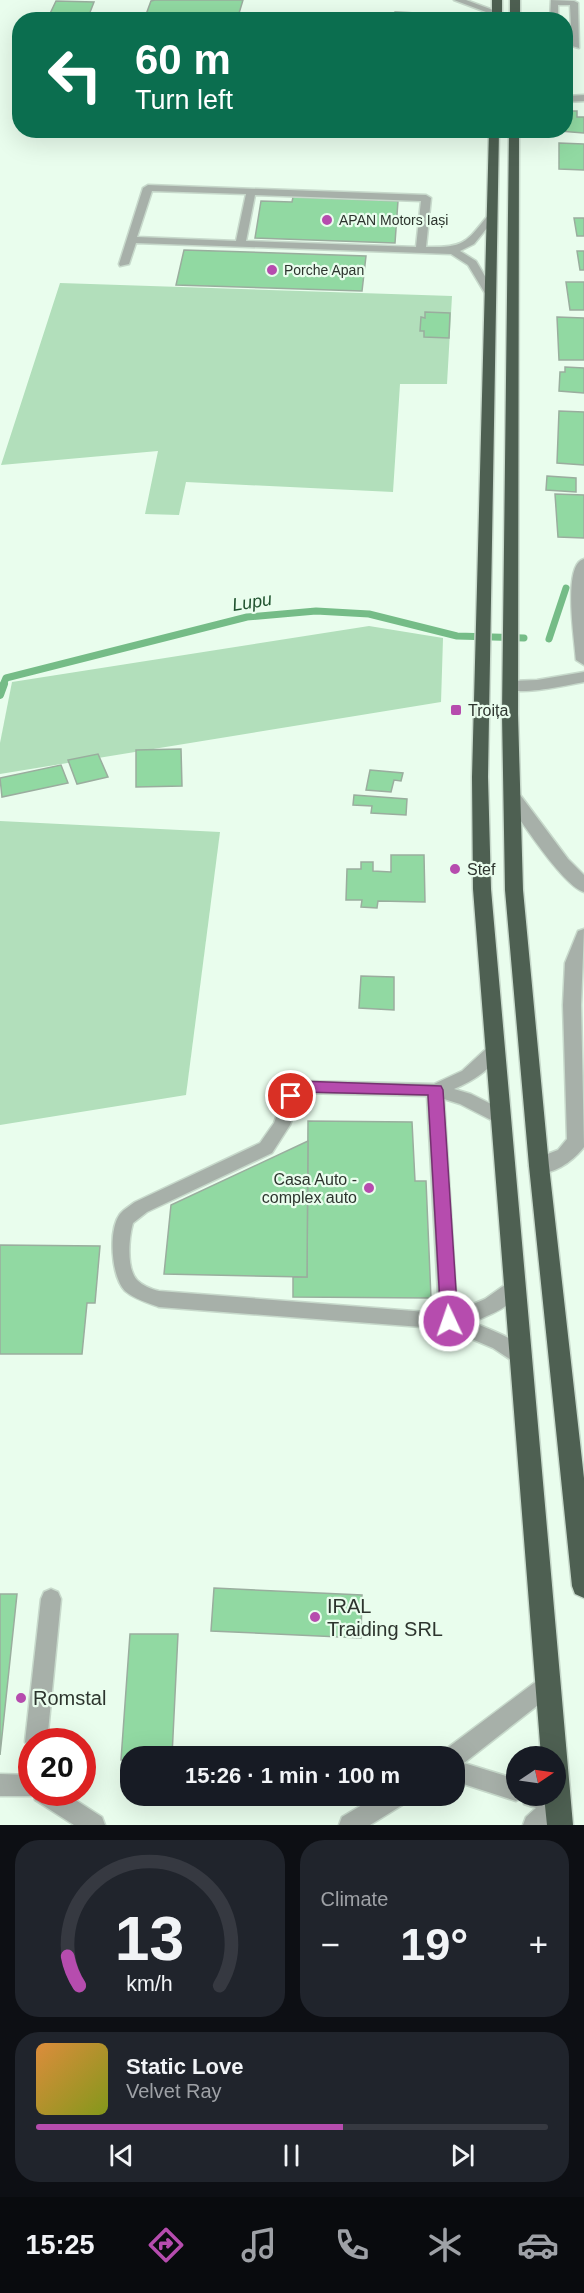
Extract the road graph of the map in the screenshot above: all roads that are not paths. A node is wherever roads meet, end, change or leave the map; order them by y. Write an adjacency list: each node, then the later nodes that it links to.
1 (458, 0): 2 (lane)
2 (487, 12)
3 (554, 12): 4 (lane)
4 (580, 46)
5 (494, 138): 8 (highway)
6 (514, 138): 18 (highway)
7 (251, 192): 9 (lane); 10 (lane); 11 (lane)
8 (493, 215): 12 (lane); 14 (highway)
9 (132, 240): 10 (lane); 13 (lane)
10 (240, 244): 11 (lane)
11 (421, 250): 12 (lane)
12 (453, 251): 14 (lane)
13 (124, 264)
14 (490, 293): 22 (highway)
15 (584, 562): 16 (street)
16 (584, 660)
17 (584, 677): 18 (street)
18 (511, 686): 19 (highway)
19 (512, 796): 20 (street); 25 (highway)
20 (584, 886)
21 (584, 936): 25 (street)
22 (494, 1051): 23 (lane); 24 (highway)
23 (435, 1090): 24 (lane); 27 (lane); 27 (lane)
24 (499, 1116): 26 (highway)
25 (539, 1166): 29 (highway)
26 (515, 1287): 27 (lane); 28 (highway)
27 (449, 1321): 28 (lane)
28 (521, 1356): 31 (highway)
29 (584, 1586)
30 (51, 1599): 32 (lane)
31 (549, 1684): 33 (highway); 34 (lane)
32 (37, 1728)
33 (553, 1746)
34 (465, 1749)
35 (465, 1774): 38 (lane)
36 (0, 1785): 37 (lane)
37 (18, 1786)
38 (506, 1787)
39 (65, 1806): 42 (lane)
40 (380, 1806): 43 (lane)
41 (559, 1814): 44 (lane)
42 (94, 1825)
43 (350, 1825)
44 (534, 1825)

